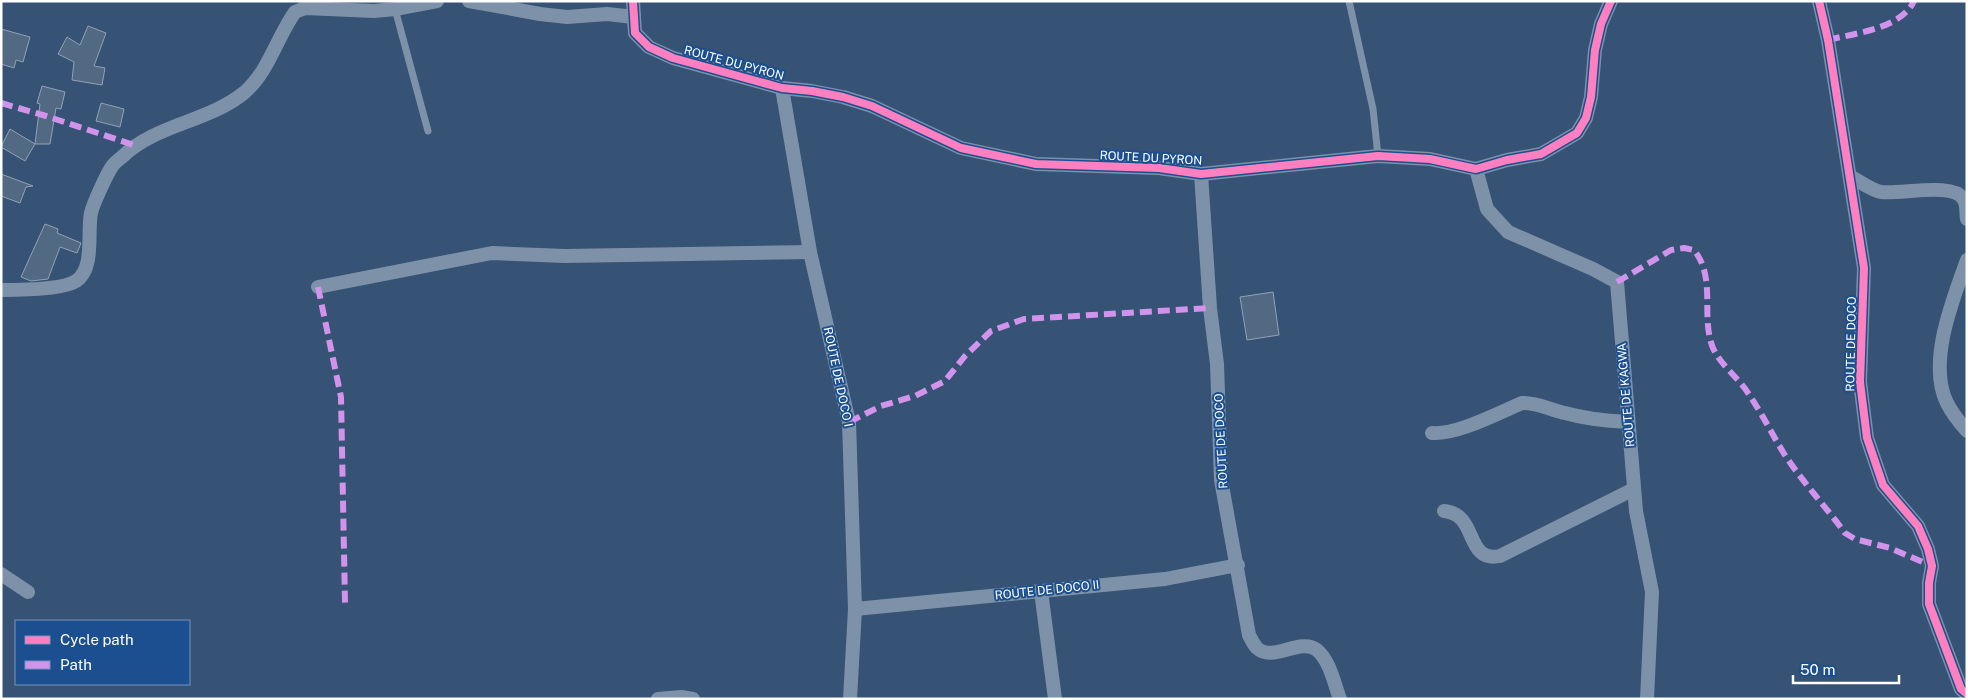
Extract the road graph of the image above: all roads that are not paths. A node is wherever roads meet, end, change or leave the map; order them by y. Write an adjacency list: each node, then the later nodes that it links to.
1 (437, 1): 7 (street)
2 (469, 1): 8 (street)
3 (633, 1): 8 (street, ROUTE DU PYRON)
4 (1349, 1): 11 (lane)
5 (1611, 1): 12 (street, ROUTE DU PYRON)
6 (1819, 1): 14 (street, ROUTE DE DOCO)
7 (395, 9): 10 (lane); 19 (street)
8 (634, 17): 9 (street, ROUTE DU PYRON)
9 (782, 88): 13 (street, ROUTE DU PYRON); 16 (street, ROUTE DE DOCO I)
10 (428, 131)
11 (1378, 156): 12 (street, ROUTE DU PYRON); 13 (street, ROUTE DU PYRON)
12 (1476, 168): 20 (street, ROUTE DE KAGWA)
13 (1201, 174): 25 (street, ROUTE DE DOCO)
14 (1850, 176): 15 (street); 30 (street, ROUTE DE DOCO)
15 (1967, 219)
16 (810, 252): 18 (street); 29 (street, ROUTE DE DOCO I)
17 (1967, 260): 21 (street)
18 (318, 288)
19 (1, 290)
20 (1628, 422): 22 (street); 23 (street, ROUTE DE KAGWA)
21 (1967, 431)
22 (1432, 433)
23 (1634, 489): 24 (street); 36 (street, ROUTE DE KAGWA)
24 (1444, 511)
25 (1238, 565): 27 (street, ROUTE DE DOCO II); 35 (street, ROUTE DE DOCO)
26 (1, 574): 28 (street)
27 (1041, 591): 29 (street, ROUTE DE DOCO II); 34 (street)
28 (28, 592)
29 (855, 609): 33 (street, ROUTE DE DOCO I)
30 (1967, 694)
31 (658, 699): 32 (street)
32 (694, 699)
33 (850, 699)
34 (1055, 699)
35 (1340, 699)
36 (1647, 699)

